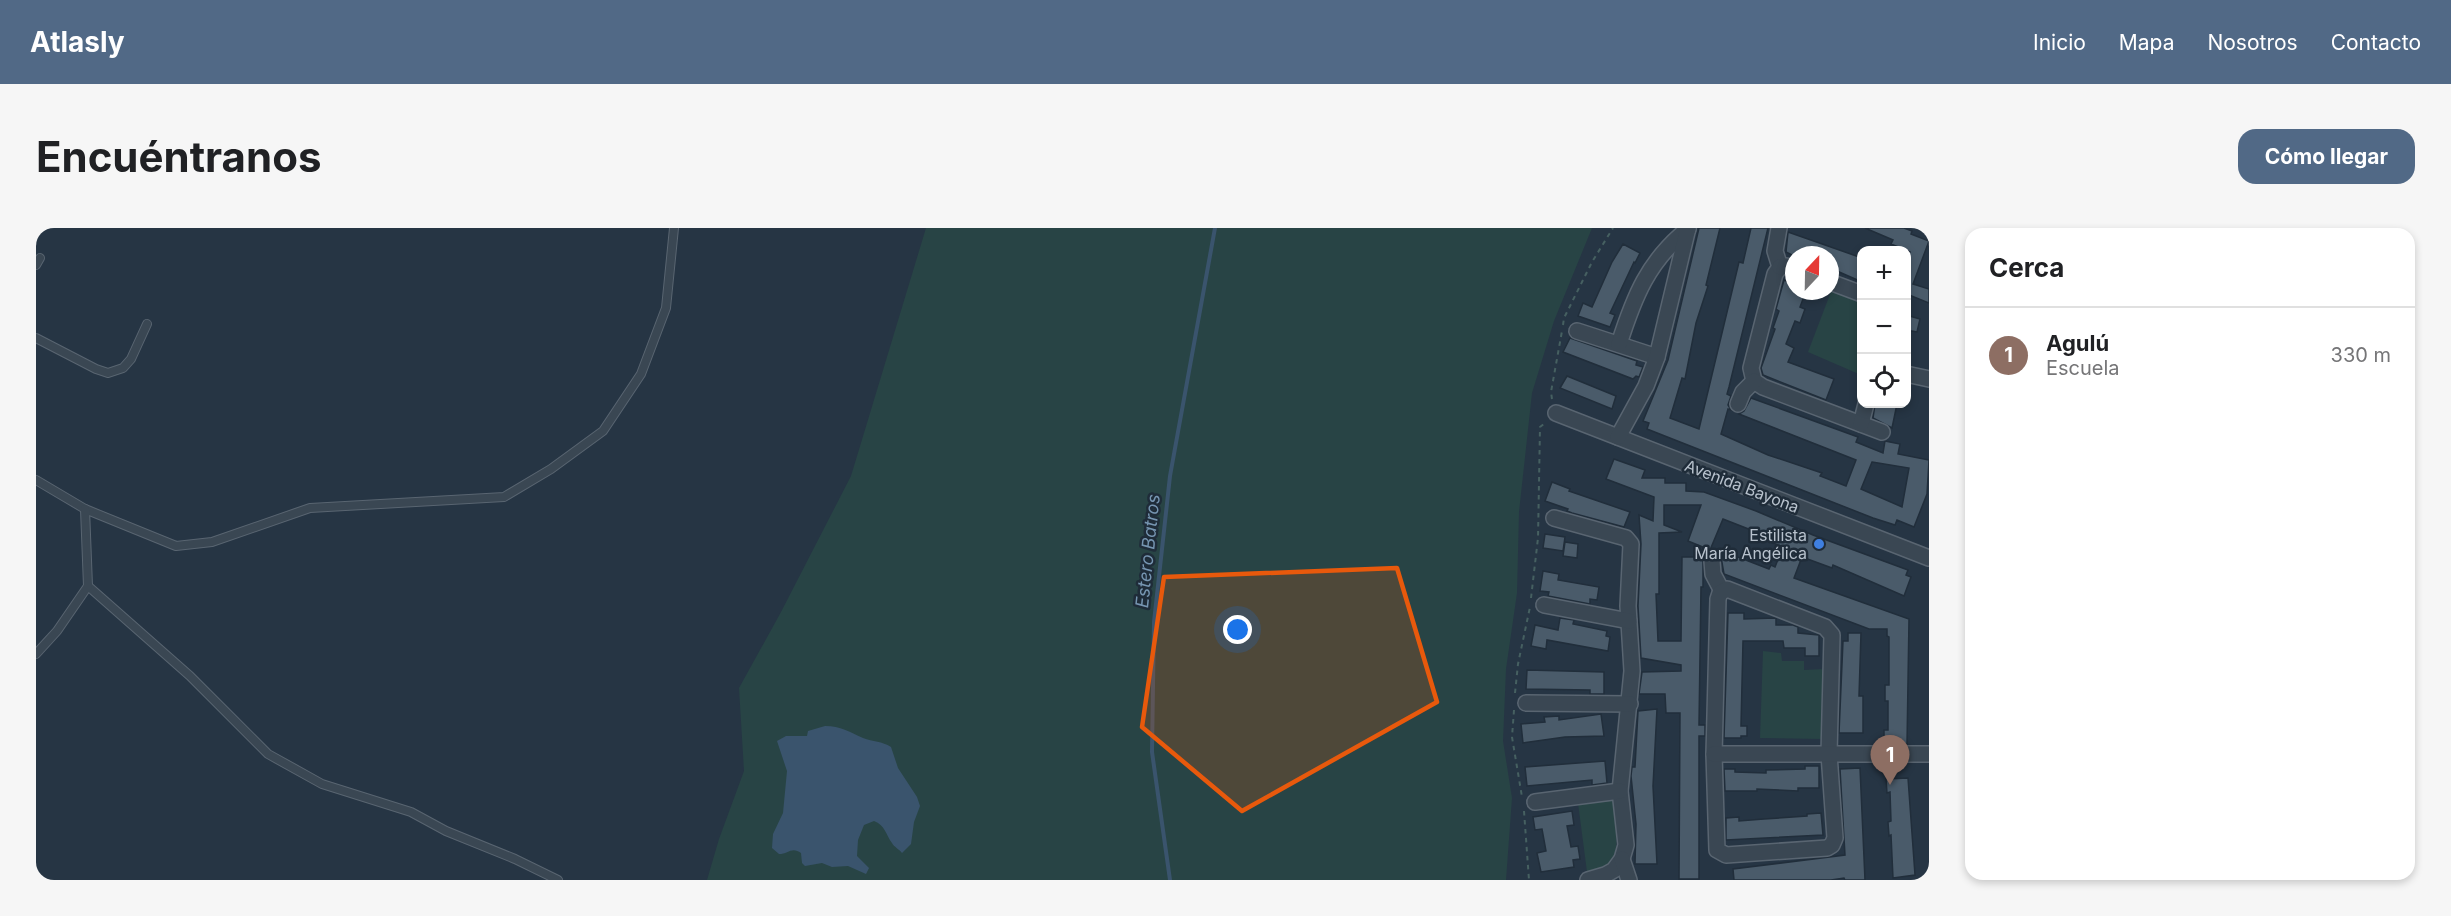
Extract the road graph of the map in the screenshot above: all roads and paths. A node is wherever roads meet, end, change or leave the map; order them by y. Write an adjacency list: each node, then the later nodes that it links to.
1 (674, 228): 23 (lane)
2 (1688, 228): 11 (street); 12 (street)
3 (1779, 228): 4 (street)
4 (1785, 265)
5 (1785, 269): 15 (street)
6 (1839, 285): 7 (street)
7 (1857, 292)
8 (147, 324): 10 (lane)
9 (1577, 330): 11 (street)
10 (36, 338)
11 (1619, 344): 12 (street)
12 (1657, 357): 21 (street)
13 (1911, 375): 14 (street)
14 (1929, 380)
15 (1754, 381): 16 (street); 19 (street)
16 (1738, 404)
17 (1865, 408): 19 (street)
18 (1556, 413): 21 (street, Avenida Bayona); 32 (path)
19 (1861, 424): 20 (street)
20 (1882, 432)
21 (1618, 437): 25 (street, Avenida Bayona)
22 (36, 480): 23 (lane)
23 (85, 509): 27 (lane)
24 (1554, 518): 30 (street)
25 (1929, 558)
26 (1712, 561): 28 (street)
27 (88, 586): 31 (lane); 40 (lane)
28 (1722, 591): 34 (street); 35 (street)
29 (1544, 605): 30 (street)
30 (1629, 621): 33 (street)
31 (36, 654)
32 (1518, 703): 33 (street); 38 (path)
33 (1630, 704): 37 (street)
34 (1714, 754): 35 (street); 35 (street)
35 (1829, 754): 36 (street)
36 (1929, 754)
37 (1620, 790): 38 (street); 39 (street)
38 (1527, 802): 41 (path)
39 (1622, 859): 42 (street); 43 (street)
40 (558, 880)
41 (1529, 880)
42 (1588, 880)
43 (1629, 880)

